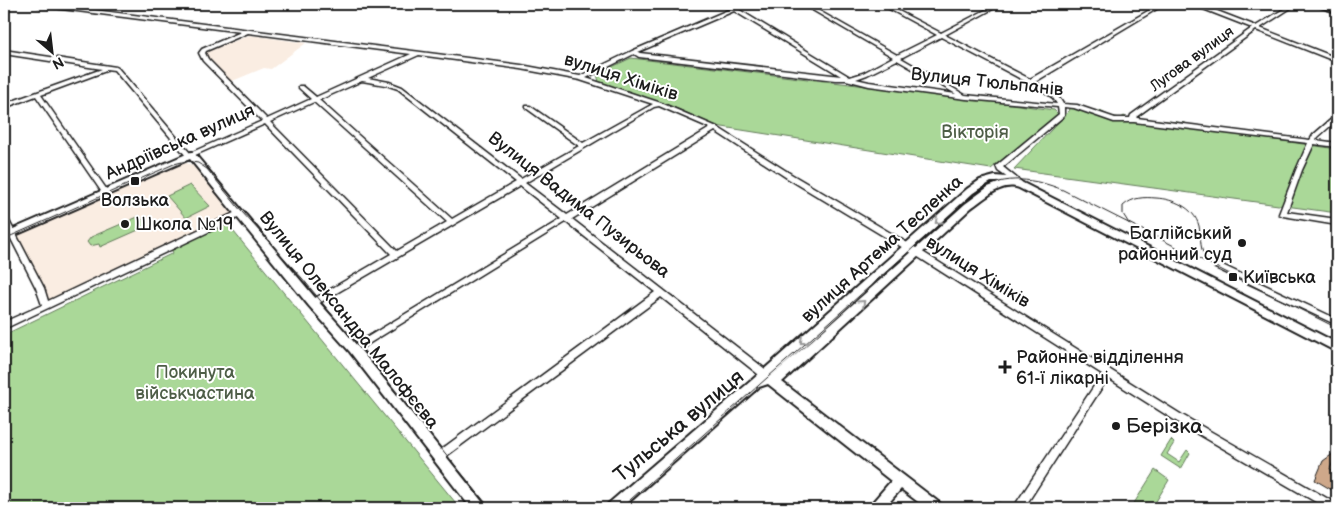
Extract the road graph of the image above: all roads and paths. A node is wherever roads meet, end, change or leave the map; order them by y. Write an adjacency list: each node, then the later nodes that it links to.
1 (38, 4): 13 (street, вулиця Хіміків)
2 (746, 4): 10 (street)
3 (804, 4): 18 (street)
4 (882, 4): 14 (street)
5 (1000, 4): 14 (street)
6 (1163, 4): 24 (street)
7 (1196, 4): 12 (street)
8 (1295, 4): 12 (street, Лугова вулиця)
9 (1314, 4): 11 (street)
10 (734, 9): 16 (street); 22 (street)
11 (1337, 12)
12 (1256, 28): 19 (street); 34 (street, Лугова вулиця)
13 (246, 32): 17 (street, вулиця Хіміків); 35 (street)
14 (939, 34): 18 (street); 24 (street)
15 (4, 52): 20 (street, Вулиця Олександра Малофєєва)
16 (634, 52): 21 (street); 22 (street, Вулиця Тюльпанів)
17 (417, 54): 21 (street, вулиця Хіміків); 23 (street, Андріївська вулиця)
18 (897, 56): 22 (street); 27 (street)
19 (1337, 60)
20 (106, 69): 26 (street); 40 (street, Вулиця Олександра Малофєєва)
21 (581, 78): 29 (street, вулиця Хіміків)
22 (848, 78): 27 (street, Вулиця Тюльпанів)
23 (362, 79): 28 (street, Андріївська вулиця); 41 (street, Вулиця Вадима Пузирьова)
24 (1030, 82): 30 (street)
25 (300, 87): 28 (street)
26 (38, 95): 31 (street); 43 (street)
27 (966, 97): 30 (street, Вулиця Тюльпанів)
28 (316, 100): 35 (street, Андріївська вулиця); 47 (street)
29 (659, 104): 36 (street, вулиця Хіміків); 39 (street)
30 (1061, 104): 34 (street, Вулиця Тюльпанів); 42 (street)
31 (4, 106)
32 (528, 107): 39 (street)
33 (1337, 118): 37 (street)
34 (1134, 120): 37 (street, Вулиця Тюльпанів)
35 (265, 122): 40 (street, Андріївська вулиця); 51 (street)
36 (715, 128): 45 (street); 50 (street, вулиця Хіміків)
37 (1313, 142): 38 (street, Вулиця Тюльпанів); 48 (street)
38 (1337, 145)
39 (583, 146): 41 (street)
40 (189, 155): 43 (street, Андріївська вулиця); 44 (street, Вулиця Олександра Малофєєва)
41 (520, 182): 45 (street, Вулиця Вадима Пузирьова); 47 (street)
42 (1022, 186): 50 (street, вулиця Артема Тесленка); 58 (street)
43 (105, 192): 49 (street, Андріївська вулиця)
44 (239, 214): 54 (street, Вулиця Олександра Малофєєва); 55 (street)
45 (567, 217): 53 (street, Вулиця Вадима Пузирьова); 59 (street)
46 (4, 219): 49 (street)
47 (451, 222): 51 (street)
48 (1337, 222)
49 (7, 235): 55 (street)
50 (913, 250): 60 (street, вулиця Хіміків); 61 (street, вулиця Артема Тесленка)
51 (396, 254): 54 (street)
52 (1218, 266): 56 (street)
53 (660, 293): 61 (street, Вулиця Вадима Пузирьова); 62 (street)
54 (313, 303): 59 (street, Вулиця Олександра Малофєєва)
55 (46, 306): 57 (street)
56 (1337, 322)
57 (4, 326)
58 (1337, 348)
59 (354, 349): 62 (street, Вулиця Олександра Малофєєва)
60 (1107, 373): 68 (street); 69 (street, вулиця Хіміків)
61 (765, 380): 63 (street, Вулиця Вадима Пузирьова); 65 (street, Тульська вулиця)
62 (438, 457): 64 (street, Вулиця Олександра Малофєєва)
63 (900, 480): 66 (street); 67 (street, Вулиця Вадима Пузирьова)
64 (479, 508)
65 (614, 508)
66 (876, 508)
67 (936, 508)
68 (1018, 508)
69 (1335, 508)

